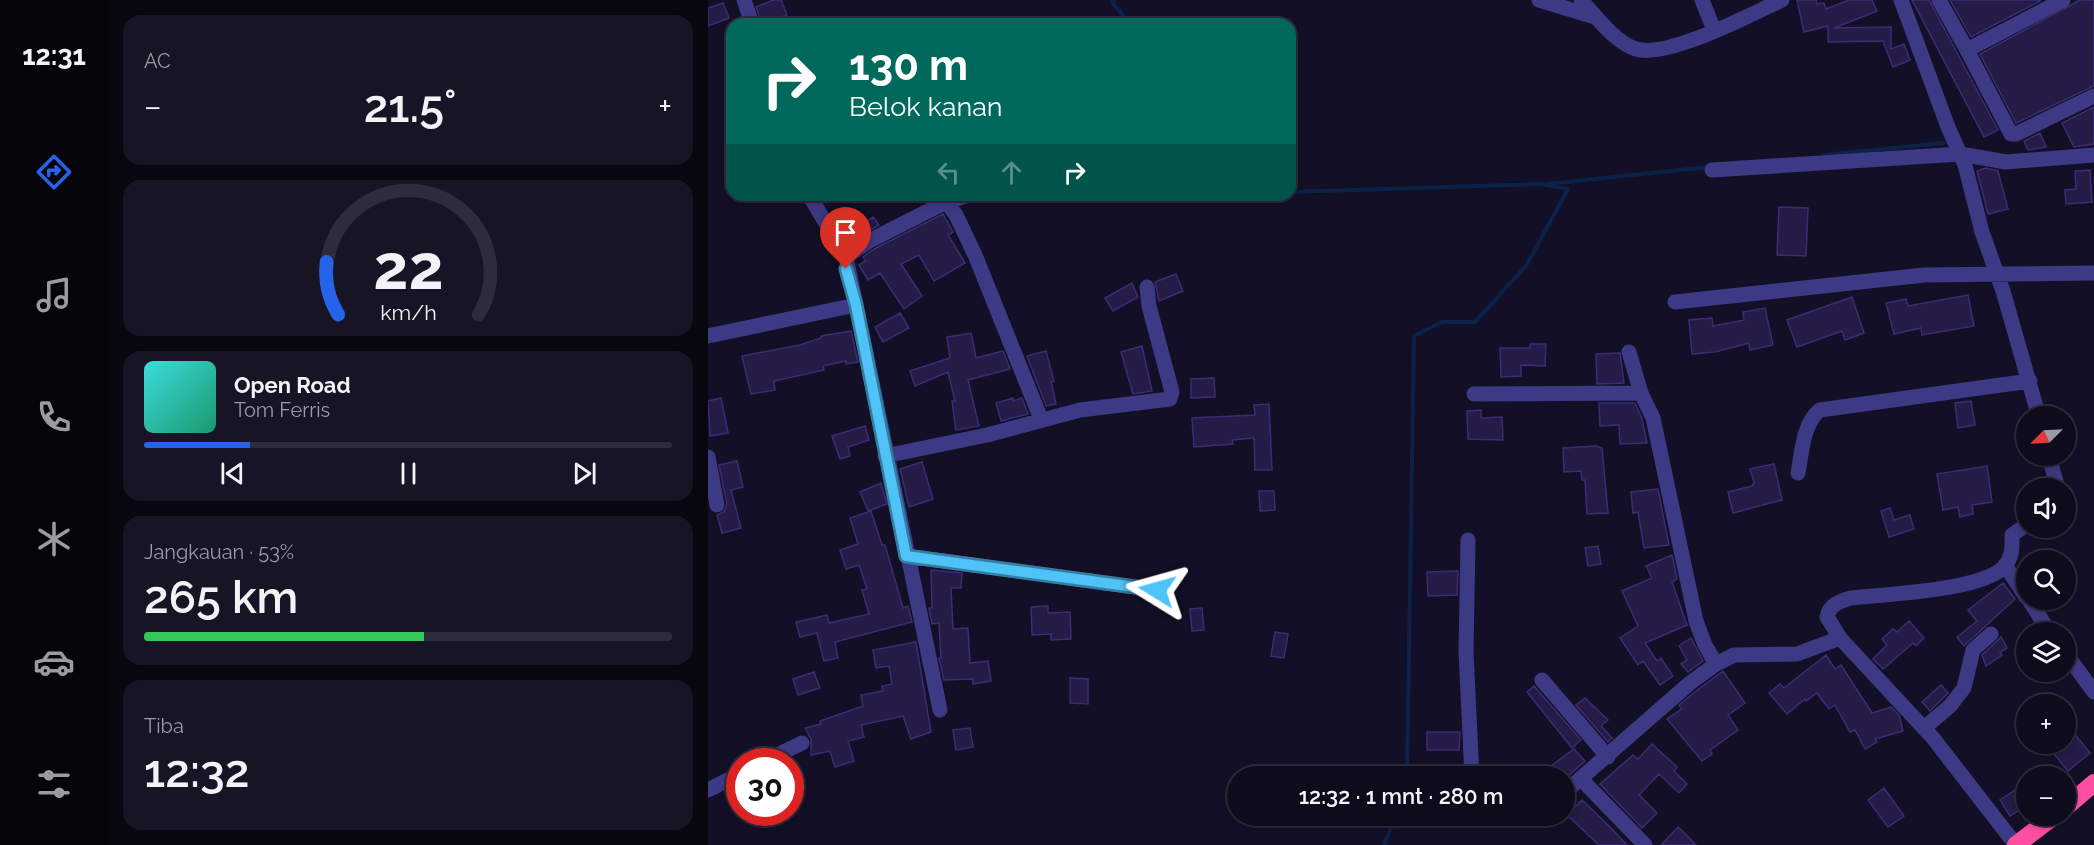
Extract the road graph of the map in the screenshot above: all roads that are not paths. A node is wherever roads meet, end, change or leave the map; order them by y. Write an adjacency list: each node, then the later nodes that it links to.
1 (744, 0): 9 (street)
2 (1539, 0): 10 (street)
3 (1581, 0): 10 (street)
4 (1702, 0): 11 (street)
5 (1782, 0): 11 (street)
6 (1901, 0): 14 (street)
7 (1939, 0): 12 (street)
8 (2063, 0): 12 (street)
9 (750, 18)
10 (1598, 18): 11 (street)
11 (1714, 30)
12 (1967, 50): 13 (street)
13 (2094, 96)
14 (1960, 153): 15 (street); 16 (street); 21 (street)
15 (2094, 155)
16 (1712, 170)
17 (813, 201): 20 (street)
18 (939, 201): 20 (street)
19 (946, 201): 32 (street)
20 (846, 257): 25 (street)
21 (1996, 273): 22 (street); 24 (street); 28 (street)
22 (2094, 273)
23 (1148, 287): 32 (street)
24 (1675, 302)
25 (856, 305): 26 (street); 33 (street)
26 (708, 336)
27 (1629, 352): 29 (street)
28 (2030, 381): 31 (street); 35 (street)
29 (1641, 393): 30 (street); 46 (street)
30 (1474, 394)
31 (2036, 406)
32 (1041, 419): 33 (street)
33 (885, 456): 40 (street)
34 (708, 457): 36 (street)
35 (1798, 472)
36 (711, 488): 37 (street)
37 (717, 505)
38 (2016, 532): 41 (street)
39 (1468, 540): 55 (street)
40 (906, 556): 43 (street); 50 (street)
41 (2006, 565): 42 (street); 45 (street)
42 (2016, 580)
43 (1157, 590)
44 (1992, 634): 51 (street)
45 (1840, 639): 46 (street); 51 (street)
46 (1716, 664): 54 (street)
47 (2076, 668): 49 (street)
48 (1542, 680): 54 (street)
49 (2094, 692)
50 (940, 710)
51 (1924, 728): 64 (street)
52 (802, 743): 53 (street)
53 (792, 748)
54 (1608, 757): 57 (street)
55 (1471, 766)
56 (726, 779): 59 (street)
57 (1582, 780): 60 (street); 63 (street)
58 (2094, 783): 61 (highway)
59 (709, 784)
60 (1575, 785)
61 (2076, 798)
62 (2041, 826): 64 (highway)
63 (1646, 845)
64 (2016, 845)

